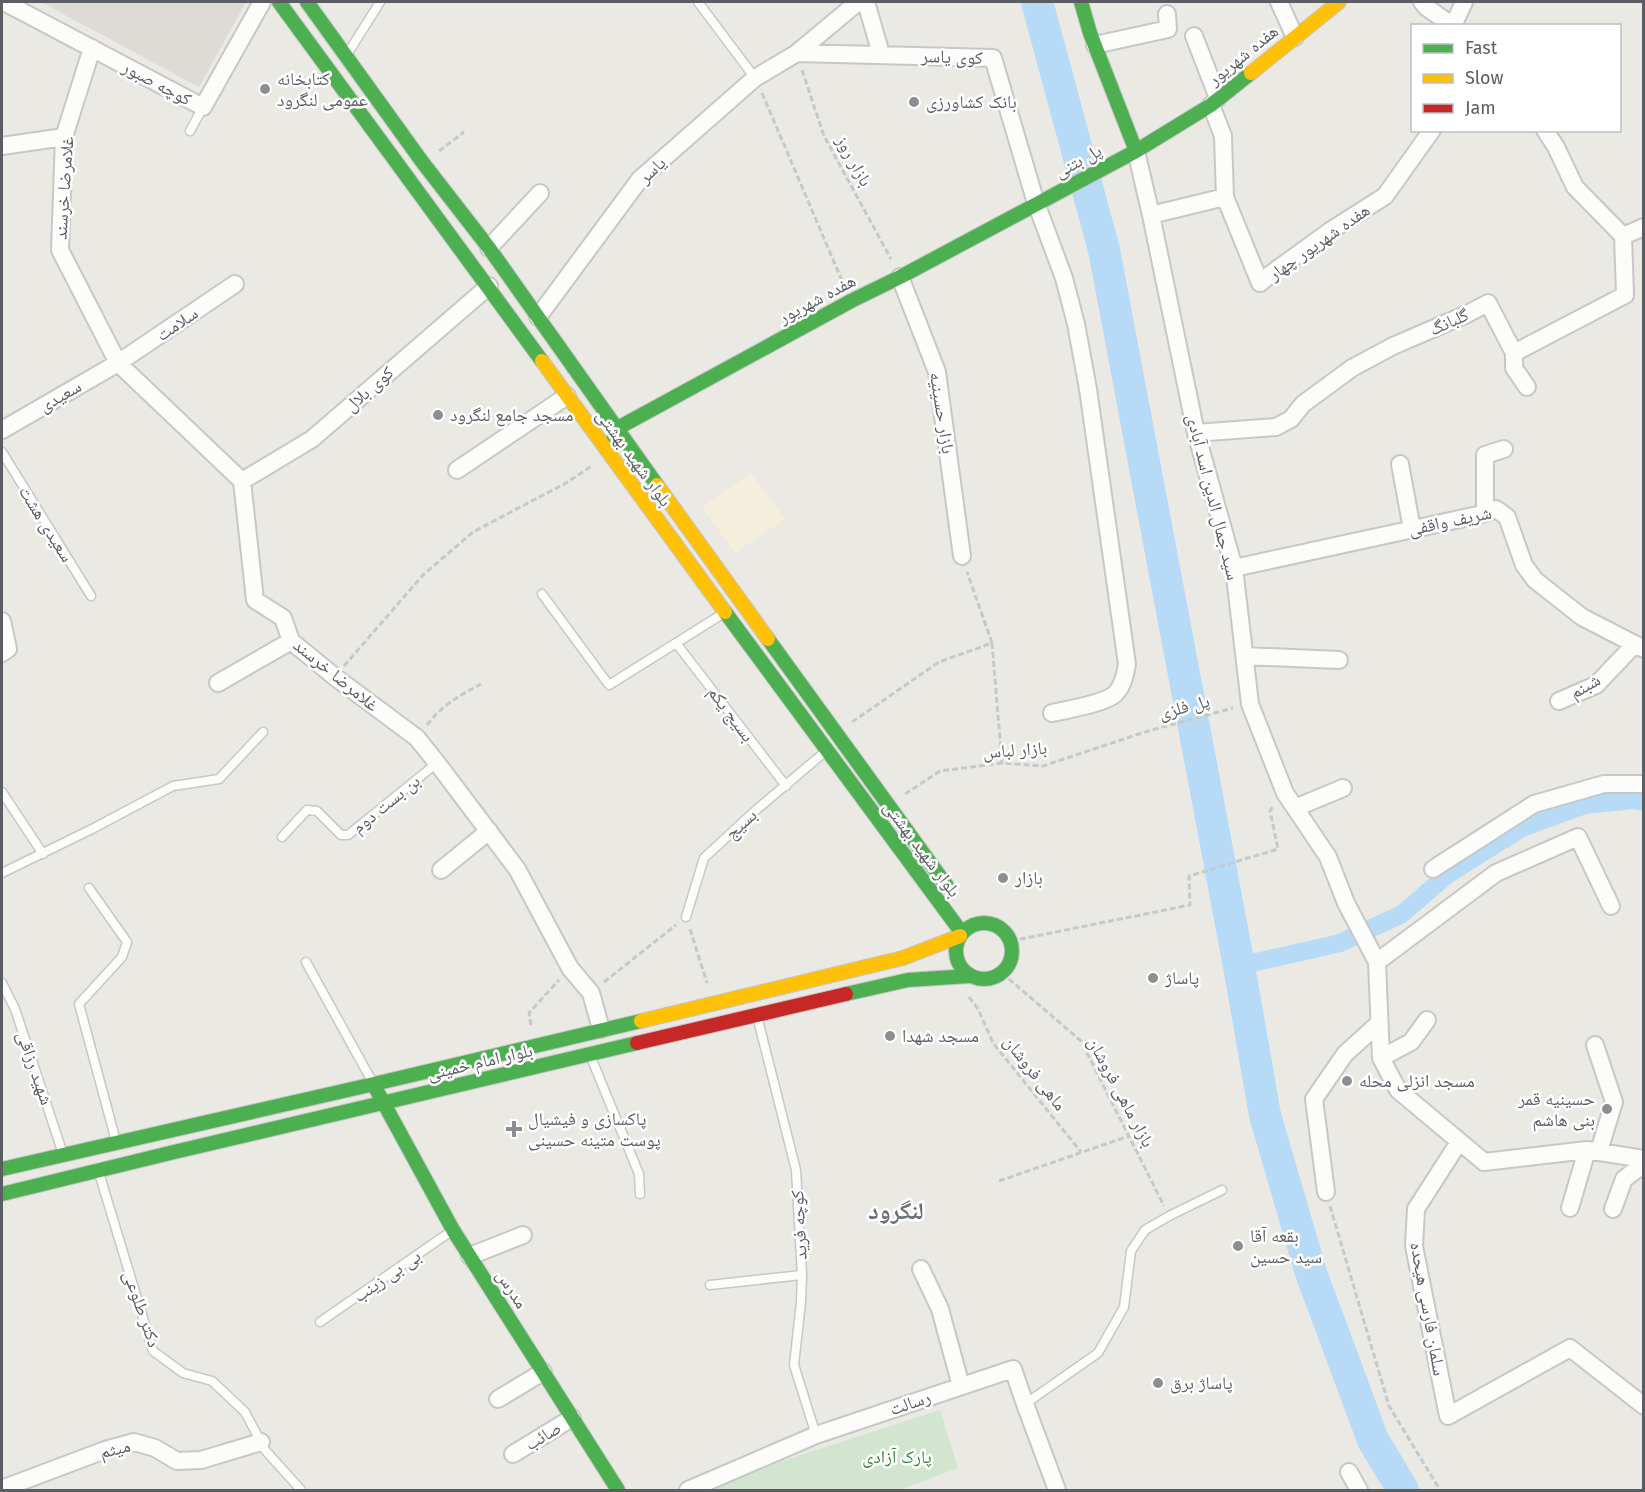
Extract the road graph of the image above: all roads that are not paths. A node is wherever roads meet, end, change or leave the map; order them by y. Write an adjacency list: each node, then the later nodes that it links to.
1 (4, 2): 20 (street, کوچه صبور)
2 (262, 2): 26 (street, کوچه صبور)
3 (279, 2): 42 (main road, بلوار شهید بهشتی)
4 (307, 2): 23 (main road, بلوار شهید بهشتی)
5 (380, 2): 23 (lane)
6 (698, 2): 24 (lane)
7 (858, 2): 21 (street, یاسر)
8 (866, 2): 22 (street)
9 (1081, 2): 19 (main road)
10 (1279, 2): 18 (street)
11 (1339, 2): 18 (main road, هفده شهریور)
12 (1422, 2): 15 (street)
13 (1464, 2): 16 (street)
14 (1167, 14): 19 (street)
15 (1451, 24)
16 (1455, 24)
17 (1194, 36): 25 (street, هفده شهریور چهار)
18 (1295, 37): 25 (main road, هفده شهریور)
19 (1095, 45): 32 (main road)
20 (92, 48): 26 (street, کوچه صبور); 30 (street, غلامرضا خرسند)
21 (796, 53): 22 (street, کوی یاسر); 24 (street, یاسر)
22 (880, 54): 35 (street, کوی یاسر)
23 (347, 56): 39 (main road, بلوار شهید بهشتی)
24 (755, 78): 43 (street, یاسر)
25 (1214, 101): 32 (main road, هفده شهریور); 34 (street, هفده شهریور چهار)
26 (203, 107): 27 (lane)
27 (190, 131)
28 (1431, 132): 34 (street, هفده شهریور چهار)
29 (1546, 132): 38 (street)
30 (64, 137): 31 (street); 45 (street, غلامرضا خرسند)
31 (2, 146)
32 (1136, 151): 35 (main road, پل بتنی); 36 (street, سید جمال الدین اسد آبادی)
33 (540, 193): 39 (street)
34 (1225, 197): 36 (street)
35 (1036, 203): 40 (main road, هفده شهریور); 73 (street)
36 (1151, 215): 50 (street, سید جمال الدین اسد آبادی)
37 (1644, 227): 38 (street)
38 (1623, 236): 44 (street)
39 (489, 248): 43 (main road, بلوار شهید بهشتی)
40 (900, 277): 48 (main road, هفده شهریور); 59 (street, بازار حسینیه)
41 (235, 284): 45 (street, سلامت)
42 (489, 286): 47 (main road, بلوار شهید بهشتی); 56 (street, کوی بلال)
43 (538, 317): 48 (main road, بلوار شهید بهشتی)
44 (1514, 353): 46 (street); 50 (street, گلبانگ)
45 (118, 363): 49 (street, سعیدی); 56 (street, غلامرضا خرسند)
46 (1527, 387)
47 (567, 396): 53 (main road, بلوار شهید بهشتی); 55 (street)
48 (616, 429): 53 (main road); 89 (main road, بلوار شهید بهشتی)
49 (2, 430)
50 (1196, 433): 60 (street, سید جمال الدین اسد آبادی)
51 (1504, 449): 57 (street)
52 (2, 452): 62 (lane, سعیدی هشت)
53 (610, 455): 63 (main road, بلوار شهید بهشتی)
54 (1400, 464): 58 (street)
55 (457, 470)
56 (242, 480): 65 (street, غلامرضا خرسند)
57 (1485, 512): 58 (street, شریف واقفی); 67 (street, شریف واقفی)
58 (1412, 529): 60 (street, شریف واقفی)
59 (962, 556)
60 (1234, 568): 69 (street, سید جمال الدین اسد آبادی)
61 (542, 594): 66 (lane)
62 (91, 596)
63 (725, 613): 66 (lane); 75 (main road, بلوار شهید بهشتی)
64 (2, 621): 68 (street)
65 (291, 641): 71 (street); 76 (street, غلامرضا خرسند)
66 (676, 643): 78 (lane, بسیج یکم)
67 (1639, 646): 72 (street, شبنم)
68 (2, 653)
69 (1245, 656): 70 (street); 81 (street, سید جمال الدین اسد آبادی)
70 (1339, 660)
71 (218, 684)
72 (1559, 701)
73 (1052, 713)
74 (263, 732): 84 (lane)
75 (826, 751): 78 (lane, بسیج); 92 (main road, بلوار شهید بهشتی)
76 (437, 763): 82 (street, غلامرضا خرسند); 83 (lane, بن بست دوم)
77 (1644, 784): 85 (street)
78 (786, 786): 91 (lane, بسیج)
79 (1344, 788): 81 (street)
80 (2, 792): 84 (lane)
81 (1295, 808): 94 (street, سید جمال الدین اسد آبادی)
82 (489, 831): 86 (street); 100 (street, غلامرضا خرسند)
83 (282, 837)
84 (43, 854): 87 (lane)
85 (1433, 869)
86 (441, 870)
87 (2, 873)
88 (89, 888): 107 (lane)
89 (955, 897)
90 (1611, 906): 94 (street)
91 (686, 917)
92 (961, 935): 95 (main road); 95 (main road); 100 (main road, بلوار امام خمینی)
93 (306, 962): 104 (lane)
94 (1377, 962): 99 (street)
95 (969, 976): 97 (main road, بلوار امام خمینی)
96 (2, 983): 109 (lane, شهید رزاقی)
97 (757, 1016): 102 (main road, بلوار امام خمینی); 124 (lane, کوچه فرید)
98 (1427, 1020): 103 (street)
99 (1378, 1024): 103 (street); 115 (street)
100 (601, 1029): 104 (main road, بلوار امام خمینی)
101 (1594, 1045): 108 (street)
102 (590, 1055): 105 (main road, بلوار امام خمینی); 117 (lane)
103 (1381, 1058): 106 (street)
104 (374, 1084): 105 (main road, مدرس); 107 (main road, بلوار امام خمینی)
105 (383, 1103): 113 (main road, بلوار امام خمینی); 120 (main road, مدرس)
106 (1459, 1142): 108 (street); 131 (street, سلمان فارسی هیحده)
107 (117, 1144): 109 (main road, بلوار امام خمینی)
108 (1593, 1150): 110 (street); 118 (street)
109 (64, 1154): 112 (main road, بلوار امام خمینی)
110 (1644, 1159)
111 (1644, 1164): 119 (street)
112 (2, 1169)
113 (98, 1171): 116 (main road, بلوار امام خمینی); 134 (lane, دکتر طلوعی)
114 (1222, 1190): 130 (lane)
115 (1326, 1192)
116 (2, 1194)
117 (640, 1194)
118 (1570, 1208)
119 (1613, 1209)
120 (453, 1230): 122 (main road, مدرس); 126 (lane, بی بی زینب)
121 (523, 1235): 122 (street)
122 (470, 1256): 127 (main road, مدرس)
123 (921, 1269): 128 (street)
124 (802, 1275): 125 (lane); 133 (lane, کوچه فرید)
125 (710, 1285)
126 (320, 1322)
127 (543, 1372): 129 (street); 132 (main road, مدرس)
128 (961, 1386): 130 (street, رسالت); 133 (street, رسالت)
129 (498, 1399)
130 (1025, 1404): 141 (street, رسالت)
131 (1644, 1406)
132 (572, 1418): 135 (street, صائب); 139 (main road, مدرس)
133 (816, 1435): 140 (street, رسالت)
134 (261, 1442): 137 (street, میثم); 138 (lane, دکتر طلوعی)
135 (513, 1454)
136 (1349, 1472): 142 (street)
137 (4, 1488)
138 (301, 1491)
139 (618, 1491)
140 (688, 1491)
141 (1057, 1491)
142 (1359, 1491)

